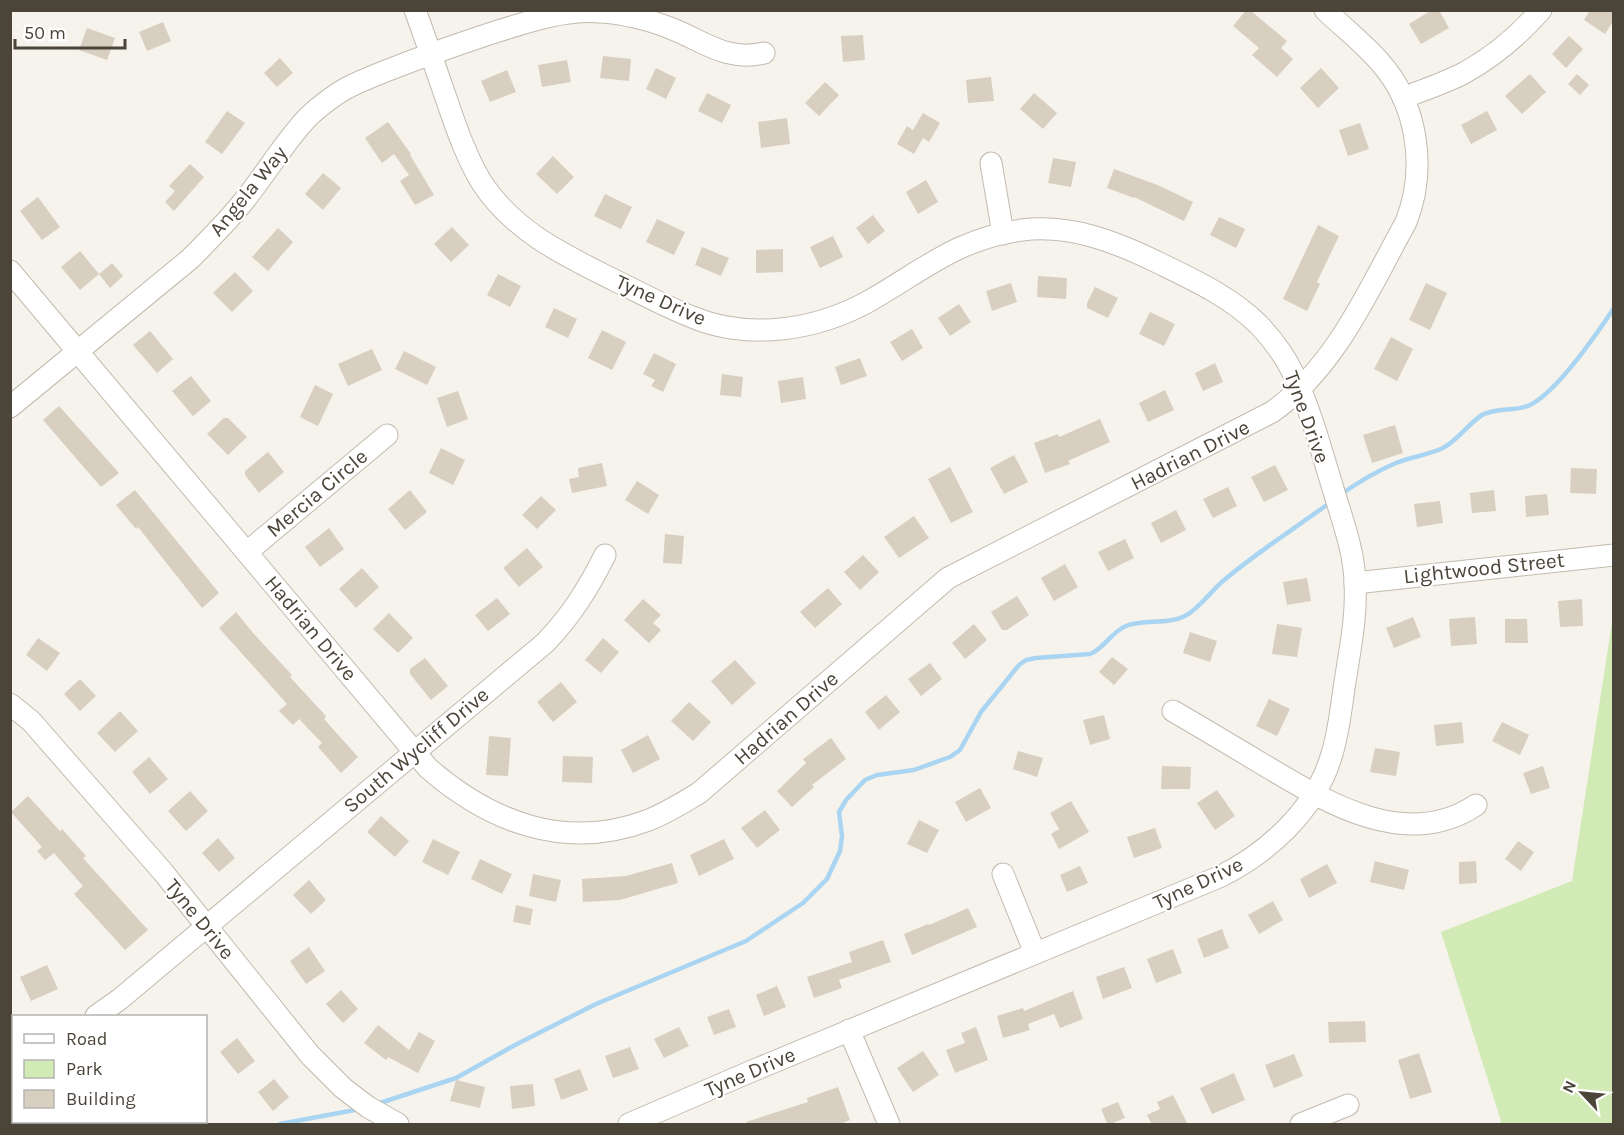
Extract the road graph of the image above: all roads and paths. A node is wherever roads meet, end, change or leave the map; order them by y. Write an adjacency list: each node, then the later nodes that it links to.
1 (415, 10): 4 (street, Tyne Drive)
2 (1325, 10): 6 (street, Hadrian Drive)
3 (1541, 10): 6 (street)
4 (430, 53): 5 (street, Angela Way); 8 (street, Tyne Drive); 10 (street, Angela Way)
5 (764, 53)
6 (1403, 98): 11 (street, Hadrian Drive)
7 (991, 163): 8 (street)
8 (1003, 234): 11 (street, Tyne Drive)
9 (10, 271): 10 (street, Hadrian Drive)
10 (79, 352): 12 (street, Angela Way); 14 (street, Hadrian Drive)
11 (1300, 390): 17 (street, Tyne Drive); 20 (street, Hadrian Drive)
12 (10, 407)
13 (387, 435): 14 (street, Mercia Circle)
14 (247, 552): 20 (street, Hadrian Drive)
15 (604, 555): 20 (street, South Wycliff Drive)
16 (1614, 555): 17 (street, Lightwood Street)
17 (1355, 583): 21 (street, Tyne Drive)
18 (10, 704): 24 (street, Tyne Drive)
19 (1173, 711): 21 (street)
20 (414, 753): 24 (street, South Wycliff Drive)
21 (1313, 794): 22 (street); 25 (street, Tyne Drive)
22 (1476, 805)
23 (1004, 874): 25 (street)
24 (206, 927): 26 (street, South Wycliff Drive); 29 (street, Tyne Drive)
25 (1035, 953): 27 (street, Tyne Drive)
26 (99, 1015)
27 (849, 1030): 30 (street, Tyne Drive); 31 (street)
28 (1348, 1105): 32 (street)
29 (398, 1125)
30 (629, 1125)
31 (889, 1125)
32 (1300, 1125)

